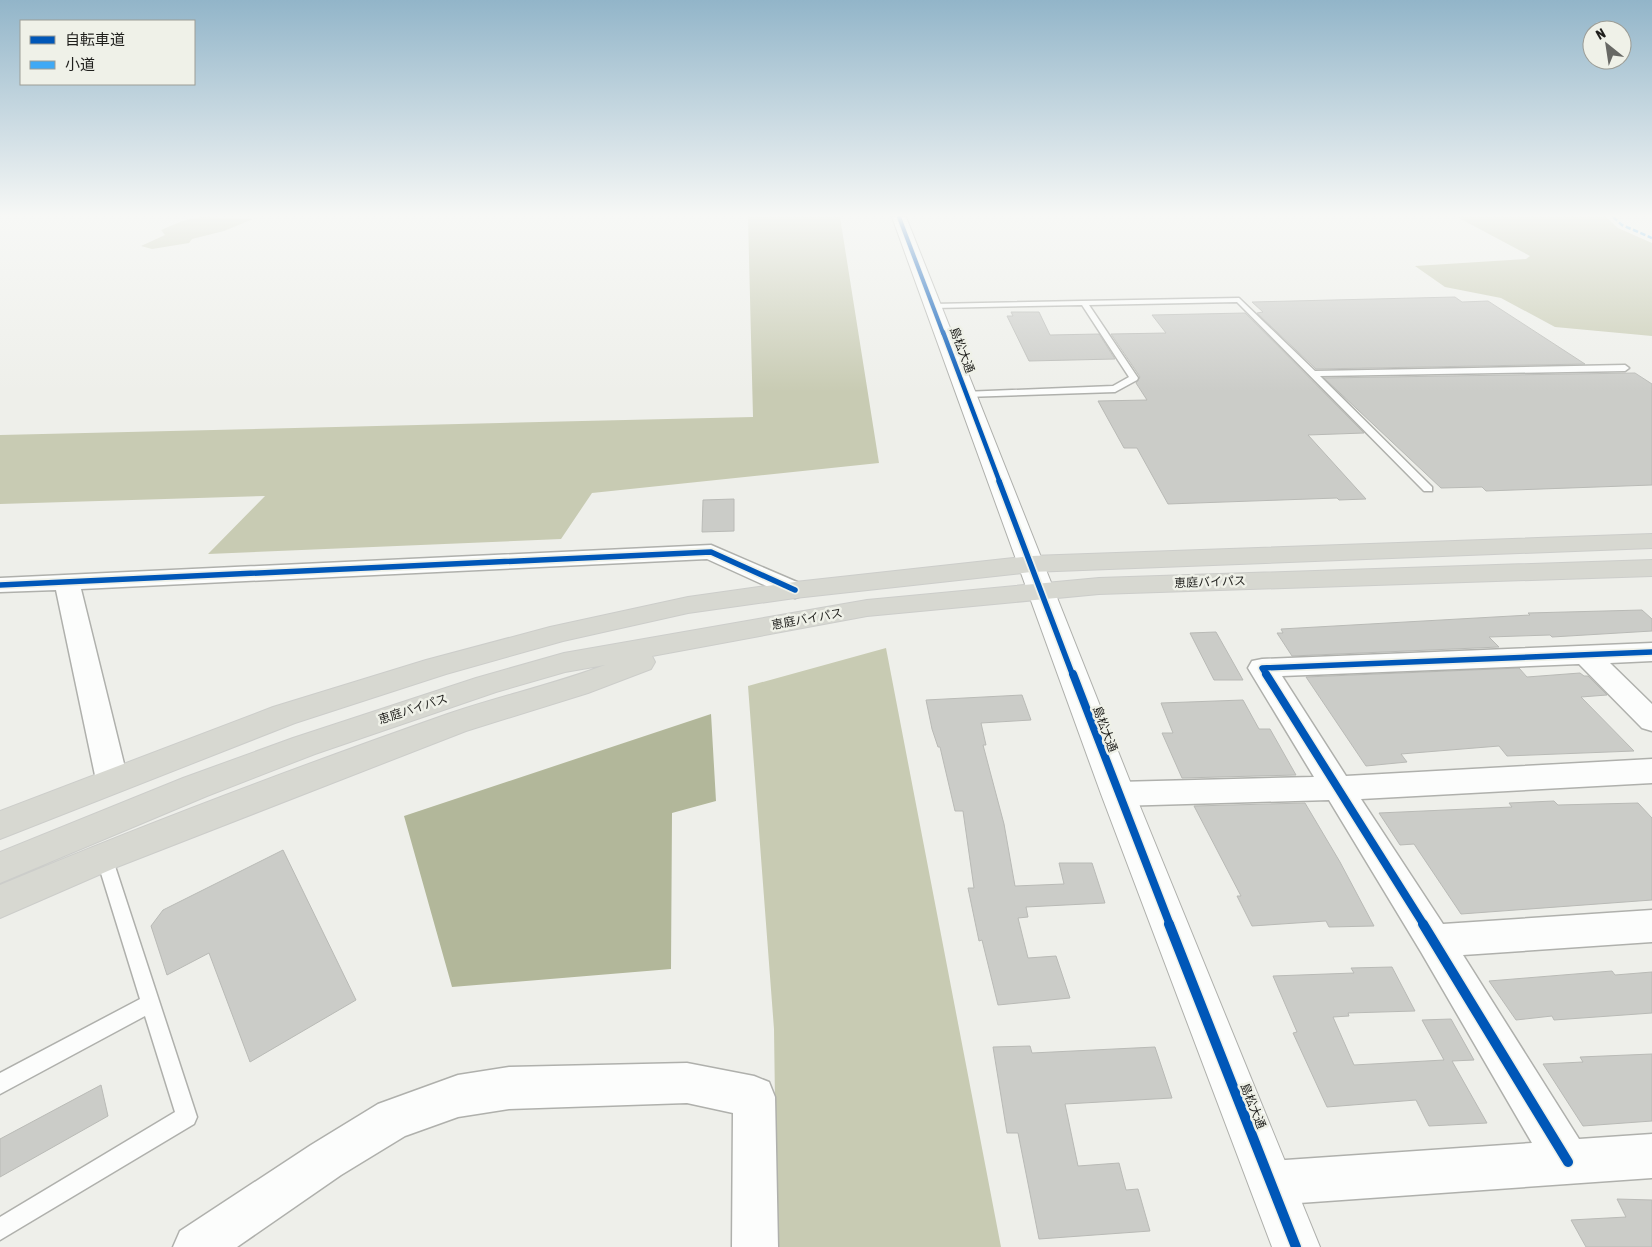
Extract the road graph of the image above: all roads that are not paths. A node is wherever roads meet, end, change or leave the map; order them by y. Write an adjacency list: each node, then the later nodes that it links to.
1 (921, 275): 3 (street, 島松大通)
2 (1084, 303): 3 (lane); 5 (lane); 6 (lane)
3 (933, 306): 6 (street, 島松大通)
4 (1625, 368): 5 (lane)
5 (1313, 374): 7 (lane)
6 (966, 394): 10 (street, 島松大通)
7 (1428, 489)
8 (1652, 541): 10 (highway, 恵庭バイパス)
9 (1652, 568): 10 (highway, 恵庭バイパス)
10 (1036, 577): 13 (highway, 恵庭バイパス); 14 (highway, 恵庭バイパス); 21 (street, 島松大通)
11 (67, 582): 12 (street); 13 (street); 19 (street)
12 (0, 585)
13 (795, 590): 19 (highway, 恵庭バイパス)
14 (703, 638): 23 (highway); 24 (highway, 恵庭バイパス)
15 (1652, 652): 16 (street)
16 (1586, 655): 17 (street); 20 (street)
17 (1652, 721)
18 (1652, 771): 20 (street)
19 (112, 780): 22 (highway, 恵庭バイパス)
20 (1339, 788): 21 (street); 27 (street)
21 (1118, 794): 32 (street, 島松大通)
22 (0, 825)
23 (104, 857): 25 (highway); 28 (lane)
24 (0, 868)
25 (0, 902)
26 (1652, 926): 27 (street)
27 (1434, 941): 31 (street)
28 (150, 1003): 29 (lane); 33 (lane)
29 (0, 1084)
30 (1652, 1156): 31 (street)
31 (1568, 1162): 32 (street)
32 (1271, 1183): 36 (street, 島松大通)
33 (0, 1228)
34 (196, 1247): 35 (street)
35 (755, 1247)
36 (1296, 1247)

